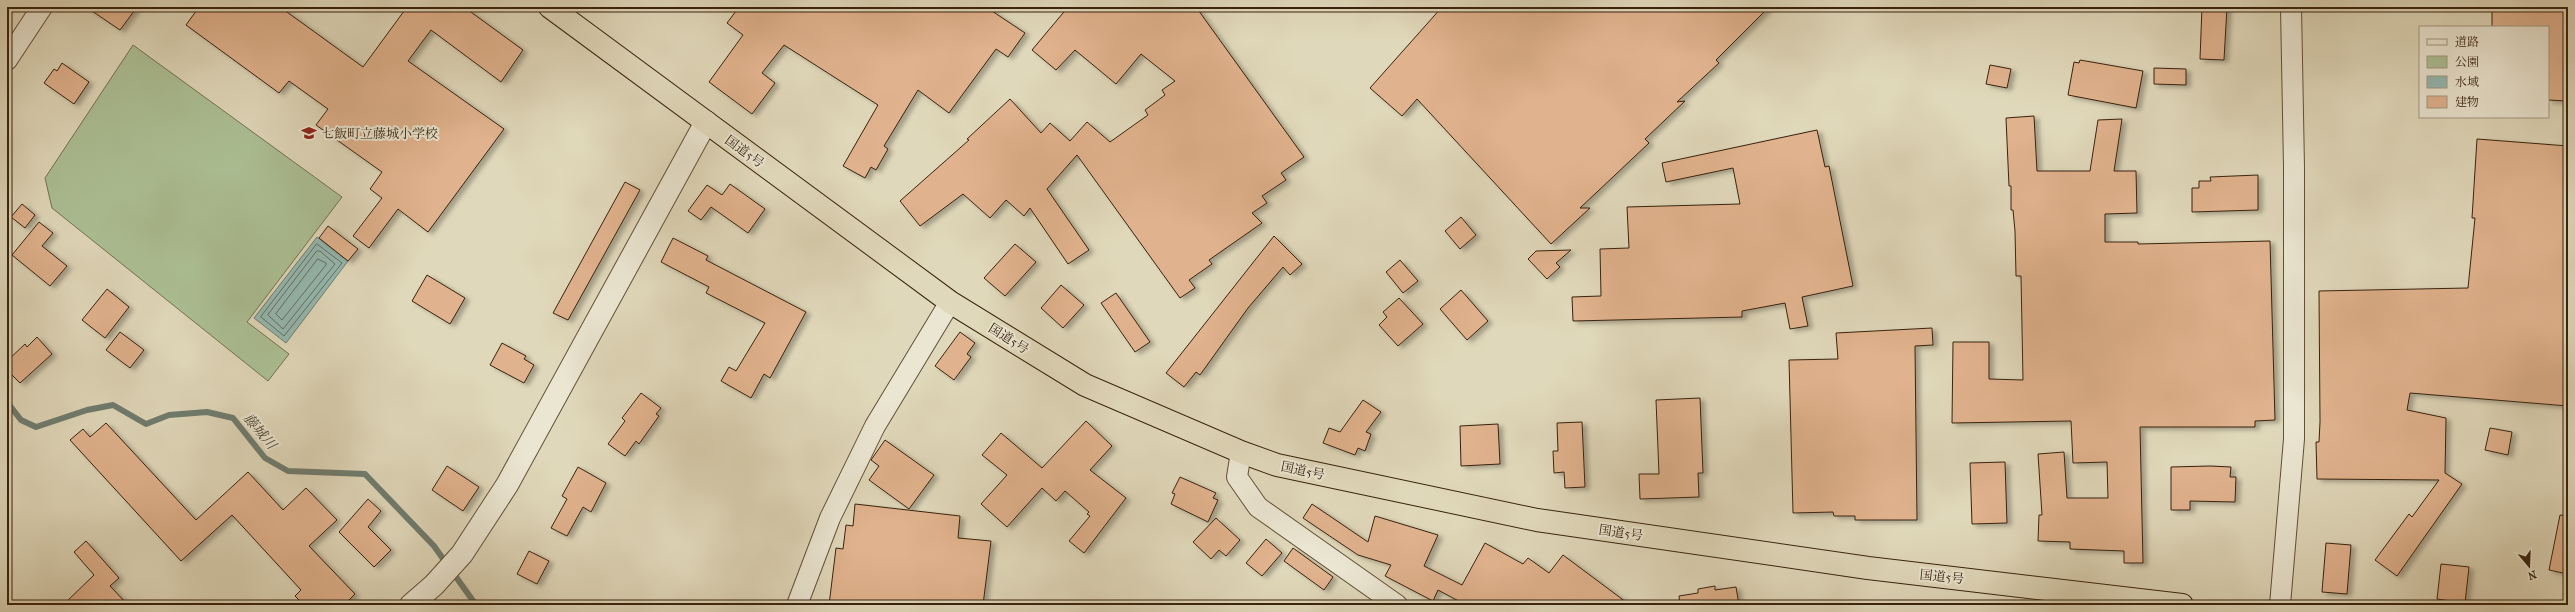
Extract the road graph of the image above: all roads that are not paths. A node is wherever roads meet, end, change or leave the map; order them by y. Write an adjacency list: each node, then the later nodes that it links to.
1 (42, 7): 4 (street)
2 (550, 7): 5 (highway, 国道5号)
3 (2291, 7): 12 (street)
4 (7, 60)
5 (706, 122): 6 (highway, 国道5号); 8 (street)
6 (950, 302): 7 (highway, 国道5号); 9 (street)
7 (1241, 452): 10 (street); 11 (highway, 国道5号)
8 (411, 605)
9 (797, 605)
10 (1397, 605)
11 (2182, 605)
12 (2280, 605)

